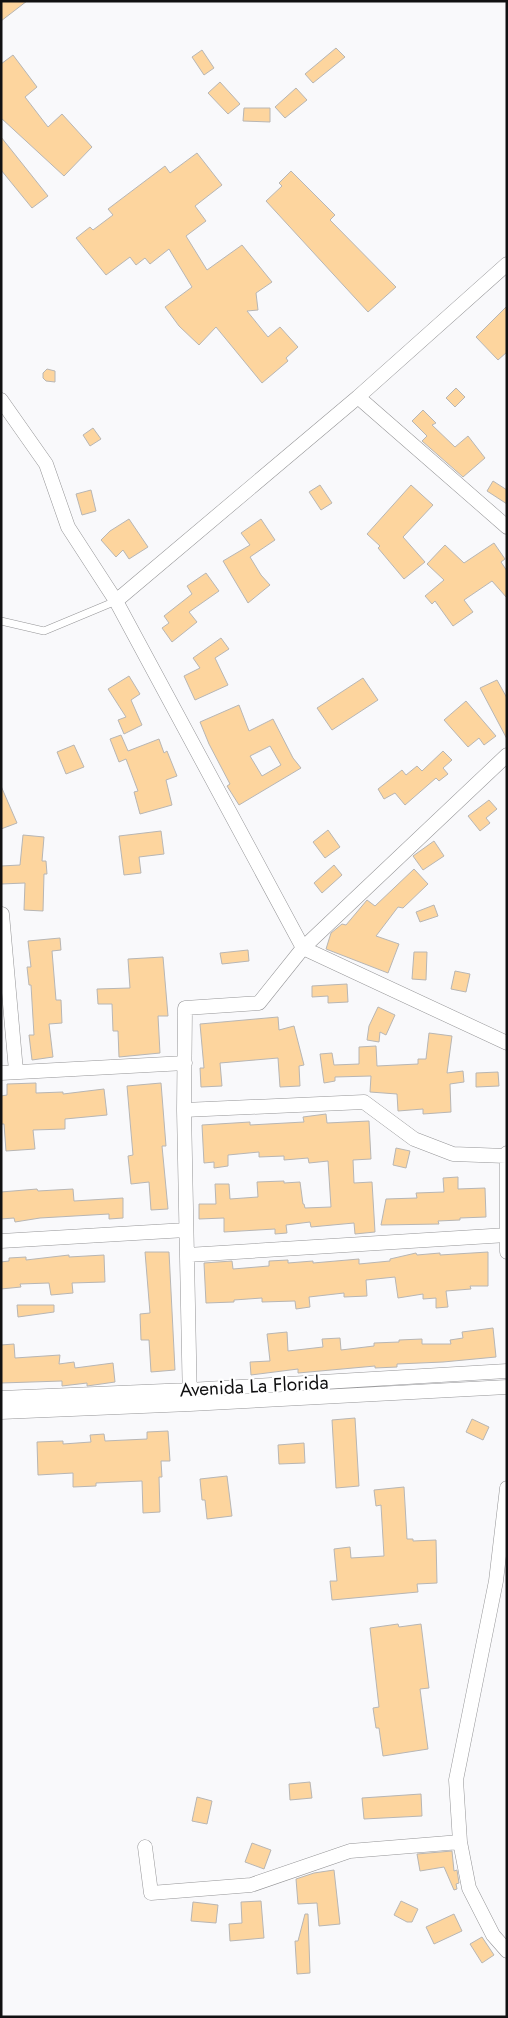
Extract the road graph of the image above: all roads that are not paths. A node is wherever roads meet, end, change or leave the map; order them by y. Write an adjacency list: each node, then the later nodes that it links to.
1 (507, 264): 2 (street)
2 (358, 396): 4 (street); 5 (street)
3 (1, 400): 5 (street)
4 (507, 527)
5 (116, 601): 6 (lane); 9 (street)
6 (1, 621)
7 (507, 755): 9 (street)
8 (2, 914): 12 (street)
9 (302, 948): 10 (street); 11 (street)
10 (507, 1043)
11 (185, 1063): 12 (street); 14 (street)
12 (16, 1071): 13 (street)
13 (1, 1073)
14 (184, 1110): 15 (street); 16 (street)
15 (506, 1154): 17 (street)
16 (186, 1230): 18 (street); 20 (street)
17 (506, 1235): 19 (street); 20 (street)
18 (1, 1241)
19 (507, 1252)
20 (188, 1255): 23 (street)
21 (507, 1371): 23 (street, Avenida La Florida)
22 (507, 1387): 25 (street)
23 (189, 1390): 24 (street, Avenida La Florida); 25 (street)
24 (1, 1398)
25 (190, 1404): 26 (street)
26 (1, 1412)
27 (507, 1488): 28 (street)
28 (460, 1842): 29 (street); 30 (street)
29 (145, 1847)
30 (507, 1951)

